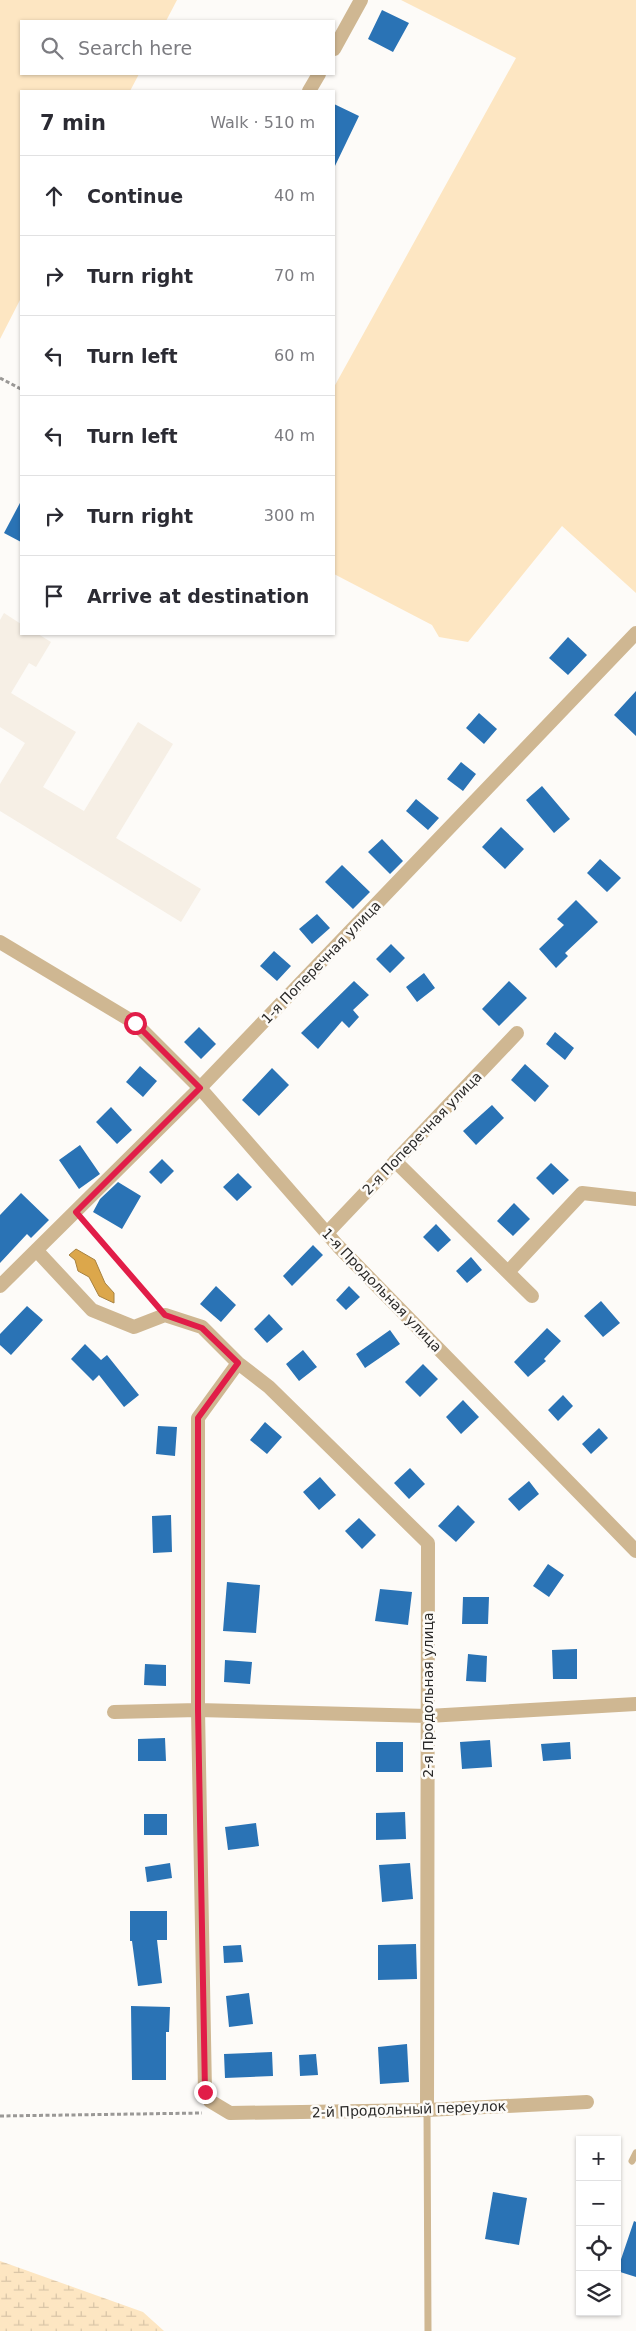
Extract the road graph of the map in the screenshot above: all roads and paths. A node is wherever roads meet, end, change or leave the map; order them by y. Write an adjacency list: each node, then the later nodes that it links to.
1 (361, 0): 2 (street)
2 (335, 46)
3 (318, 75): 4 (street)
4 (310, 90)
5 (0, 378): 6 (path)
6 (20, 388)
7 (636, 633): 10 (street, 1-я Поперечная улица)
8 (0, 942): 10 (street, 1-я Продольная улица)
9 (517, 1034): 11 (street, 2-я Поперечная улица)
10 (200, 1088): 13 (street, 1-я Поперечная улица); 14 (street, 1-я Продольная улица)
11 (395, 1162): 14 (street, 2-я Поперечная улица); 16 (street)
12 (636, 1199): 16 (street)
13 (76, 1212): 15 (street, 1-я Поперечная улица); 19 (path)
14 (327, 1233): 21 (street, 1-я Продольная улица)
15 (37, 1251): 17 (street, 1-я Поперечная улица); 19 (street)
16 (508, 1272): 18 (street)
17 (0, 1286)
18 (532, 1296)
19 (165, 1315): 20 (street, 2-я Продольная улица)
20 (238, 1363): 23 (street); 25 (street, 2-я Продольная улица)
21 (636, 1551)
22 (636, 1704): 25 (street)
23 (198, 1710): 24 (street); 25 (street); 28 (street)
24 (114, 1712)
25 (428, 1716): 27 (street, 2-я Продольная улица)
26 (587, 2102): 27 (street, 2-й Продольный переулок)
27 (427, 2110): 28 (street, 2-й Продольный переулок); 32 (lane)
28 (230, 2113): 29 (path)
29 (0, 2116)
30 (636, 2153): 31 (lane)
31 (632, 2161)
32 (428, 2331)

